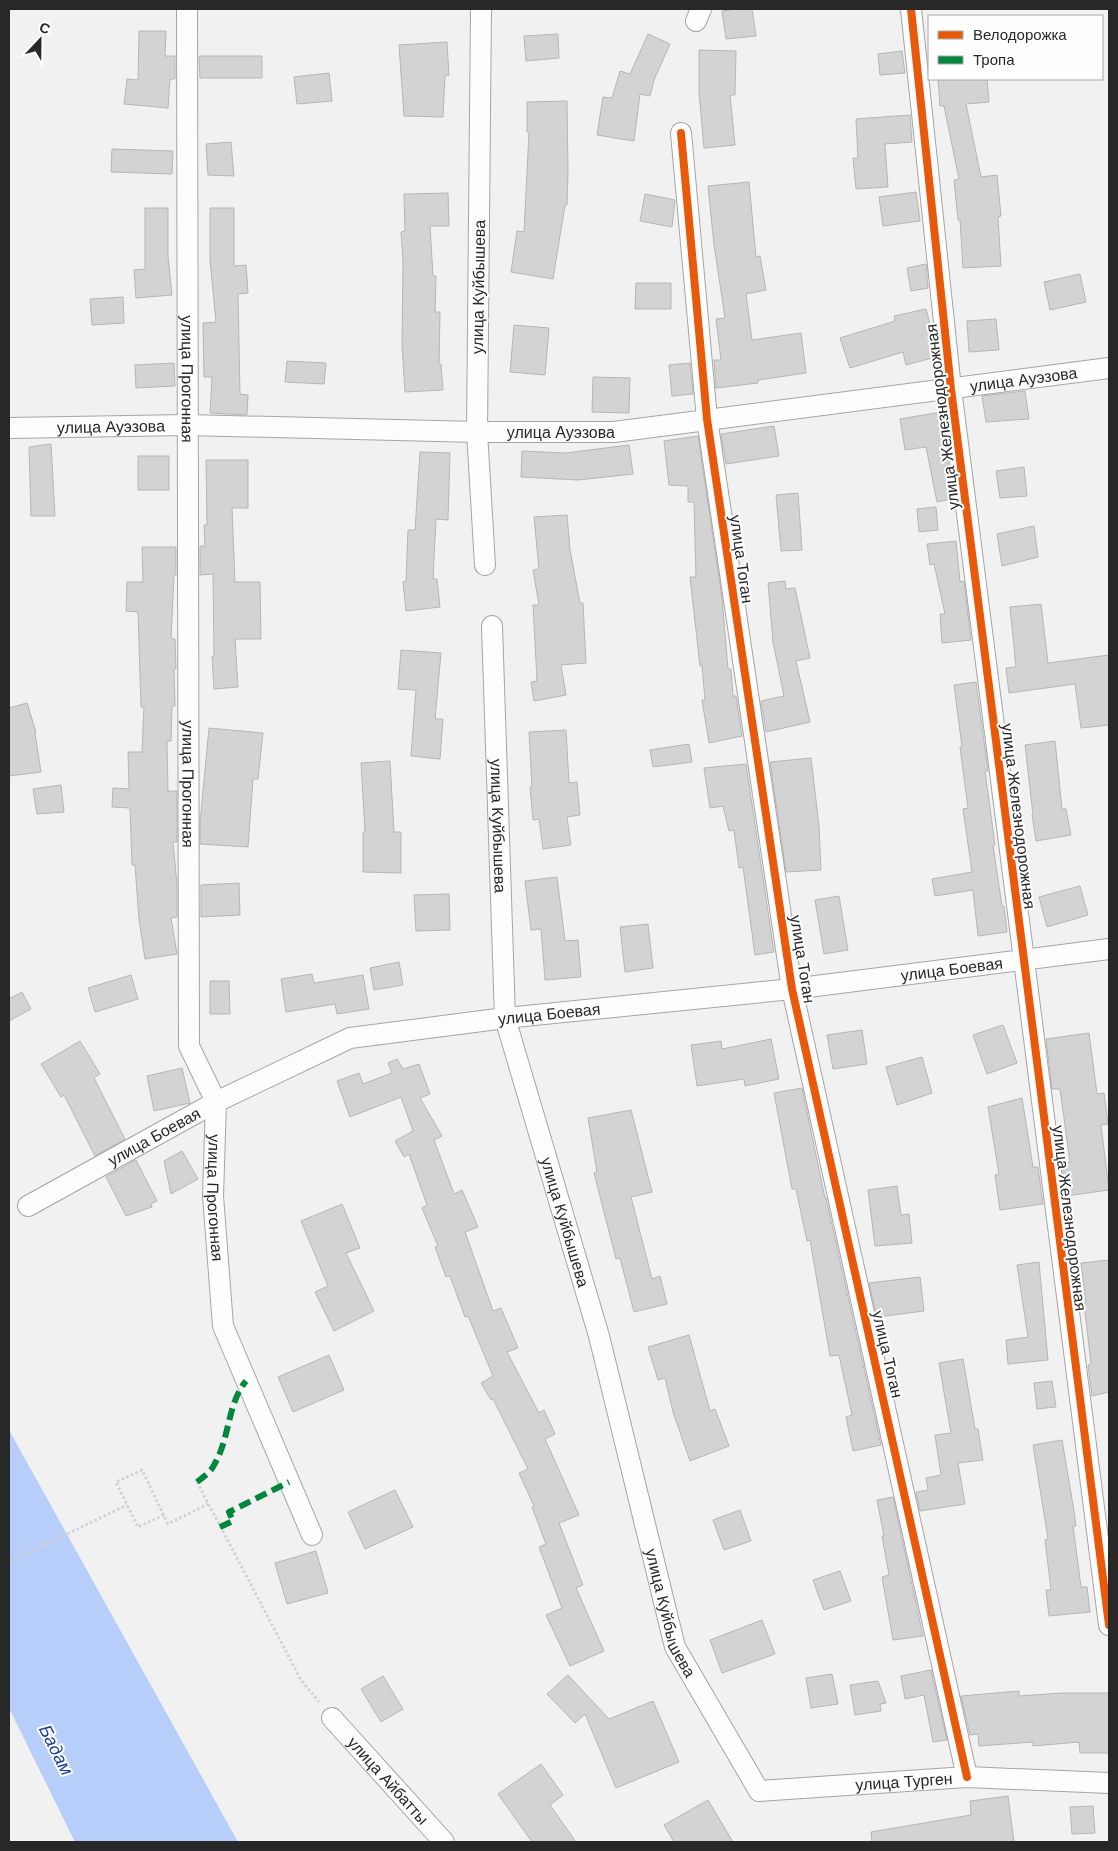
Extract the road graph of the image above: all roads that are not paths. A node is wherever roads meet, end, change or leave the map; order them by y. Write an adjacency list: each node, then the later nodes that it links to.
1 (187, 9): 8 (street, улица Прогонная)
2 (481, 9): 10 (street, улица Куйбышева)
3 (911, 9): 6 (street, улица Железнодорожная)
4 (681, 133): 7 (street, улица Тоган)
5 (1109, 368): 6 (street, улица Ауэзова)
6 (951, 389): 7 (street, улица Ауэзова); 14 (street, улица Железнодорожная)
7 (707, 419): 10 (street, улица Ауэзова); 15 (street, улица Тоган)
8 (187, 425): 9 (street, улица Ауэзова); 10 (street, улица Ауэзова); 17 (street, улица Прогонная)
9 (9, 428)
10 (477, 432): 11 (street, улица Куйбышева)
11 (485, 565)
12 (492, 626): 16 (street, улица Куйбышева)
13 (1109, 949): 14 (street, улица Боевая)
14 (1023, 959): 15 (street, улица Боевая); 20 (street, улица Железнодорожная)
15 (792, 989): 16 (street, улица Боевая); 22 (street, улица Тоган)
16 (505, 1018): 17 (street, улица Боевая); 24 (street, улица Куйбышева)
17 (216, 1102): 18 (street, улица Боевая); 19 (street, улица Прогонная)
18 (28, 1206)
19 (312, 1535)
20 (1109, 1625)
21 (332, 1718): 25 (street, улица Айбатты)
22 (967, 1777): 23 (street, улица Турген); 24 (street, улица Турген)
23 (1109, 1784)
24 (759, 1791)
25 (444, 1842)

